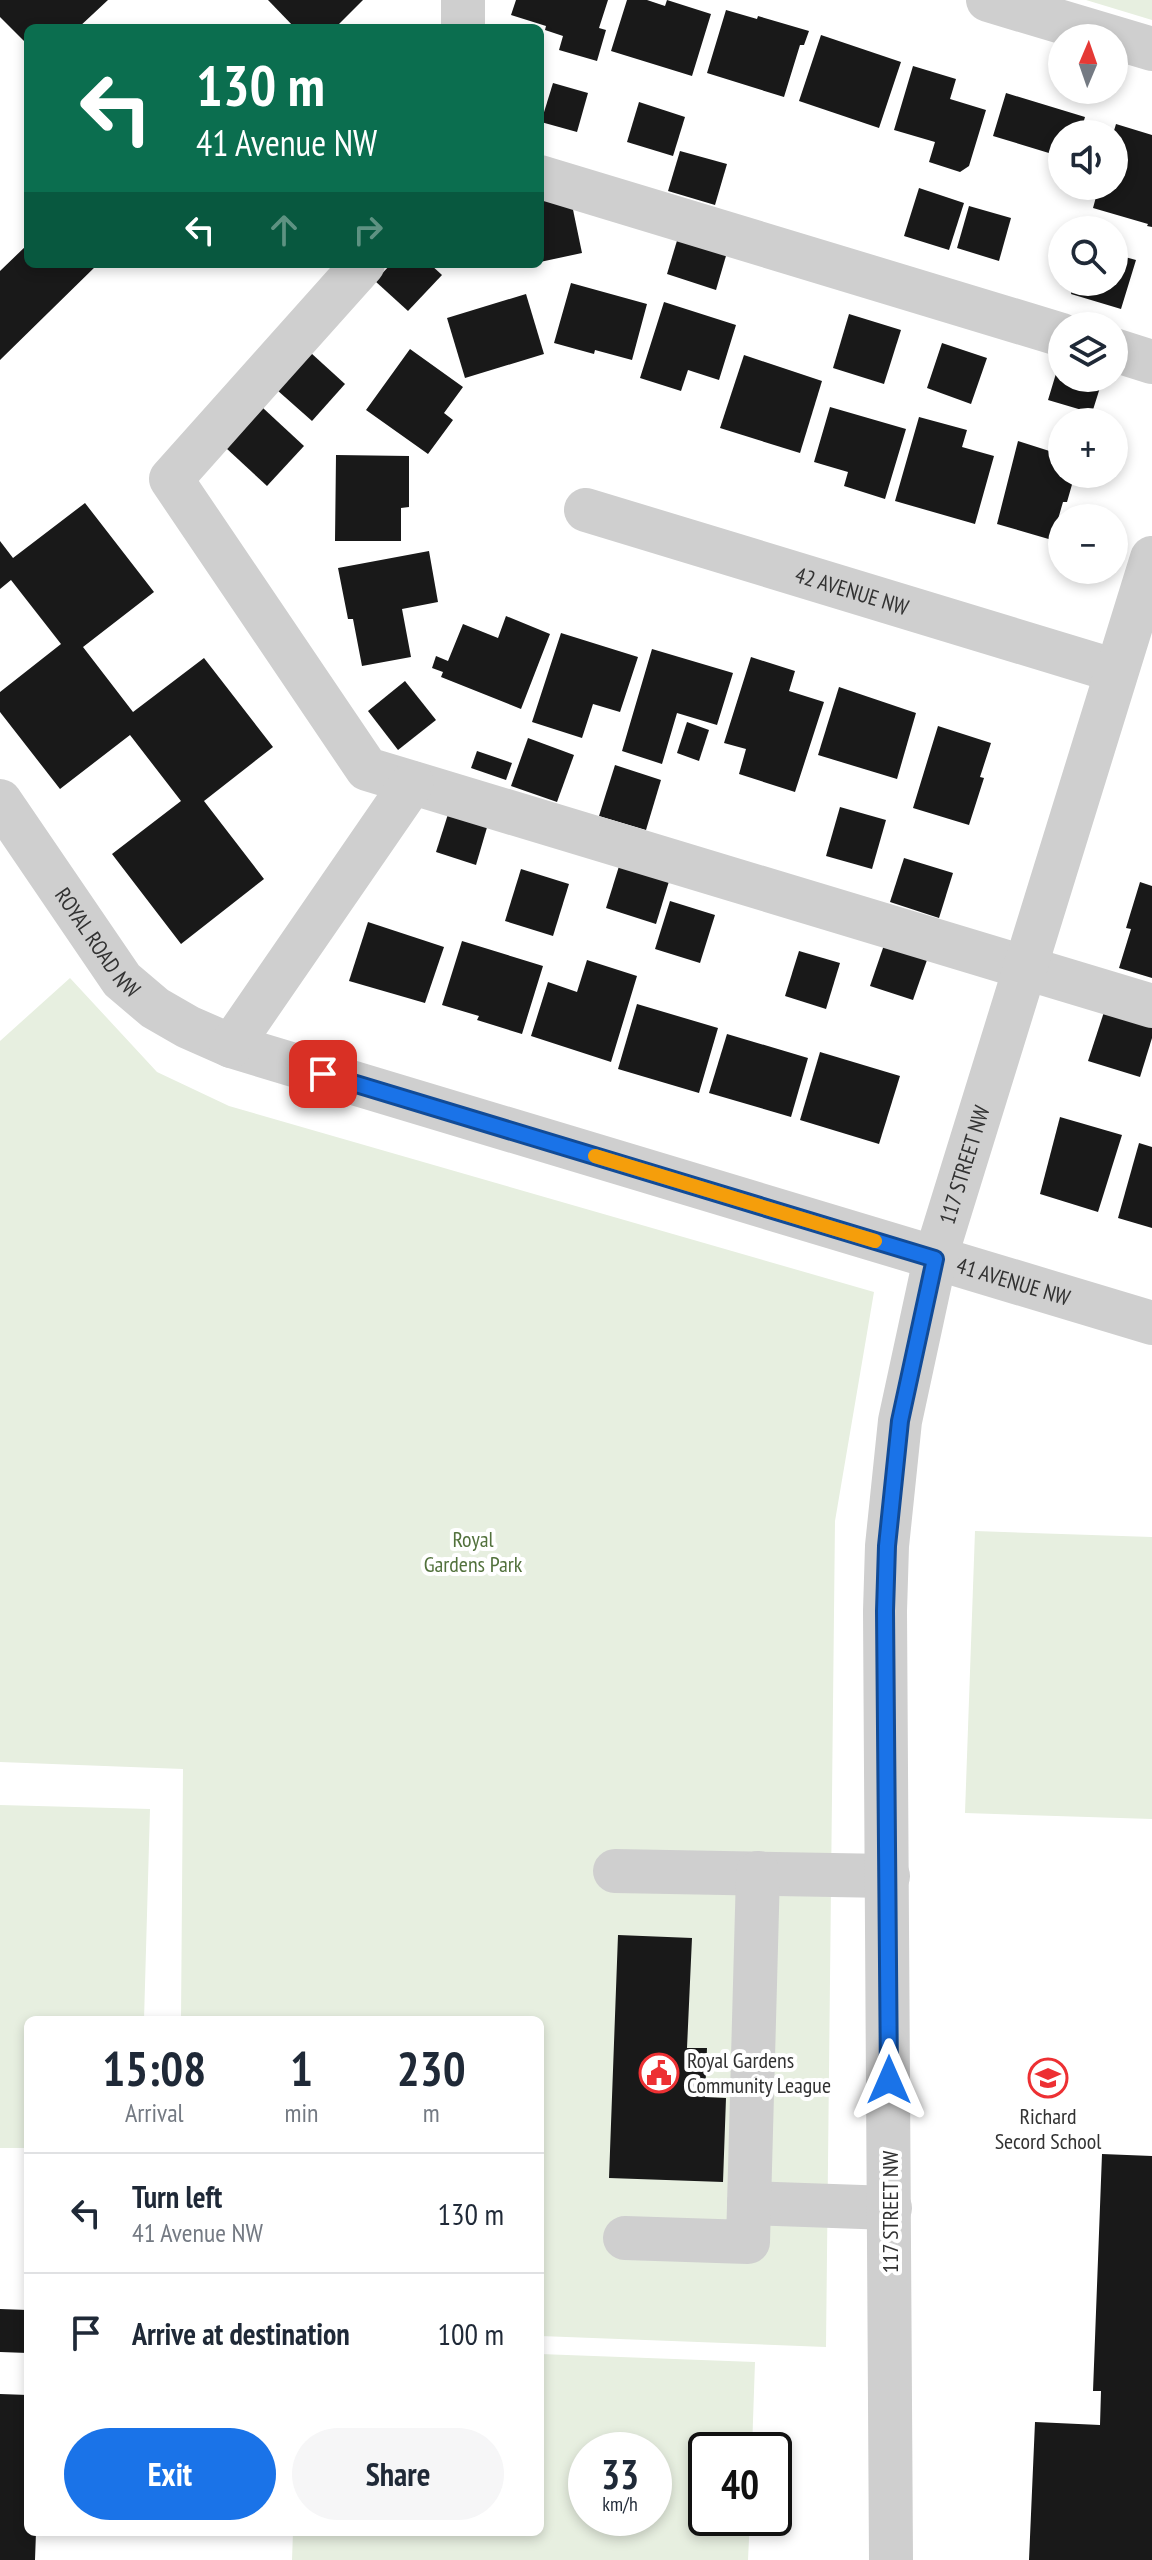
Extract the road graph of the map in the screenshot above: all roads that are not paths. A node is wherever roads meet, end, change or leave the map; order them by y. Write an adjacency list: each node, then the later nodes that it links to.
1 (463, 0): 3 (street)
2 (988, 0): 4 (street)
3 (463, 24)
4 (1152, 49)
5 (544, 178): 7 (street)
6 (359, 268): 13 (street)
7 (1048, 331)
8 (1128, 354): 9 (street)
9 (1152, 362)
10 (586, 510): 12 (street, 42 AVENUE NW)
11 (1152, 558): 12 (street, 117 STREET NW)
12 (1116, 671): 15 (street, 117 STREET NW)
13 (412, 783): 15 (street); 17 (street)
14 (0, 801): 17 (street, ROYAL ROAD NW)
15 (1026, 968): 16 (street); 18 (street, 117 STREET NW)
16 (1152, 1006)
17 (231, 1046): 18 (street, 41 AVENUE NW)
18 (935, 1259): 19 (street, 41 AVENUE NW); 22 (street, 117 STREET NW)
19 (1152, 1323)
20 (615, 1871): 21 (street)
21 (758, 1873): 22 (street); 23 (street)
22 (888, 1876): 24 (street, 117 STREET NW)
23 (749, 2203): 24 (street); 25 (street)
24 (890, 2208): 26 (street, 117 STREET NW)
25 (625, 2238)
26 (891, 2560)

